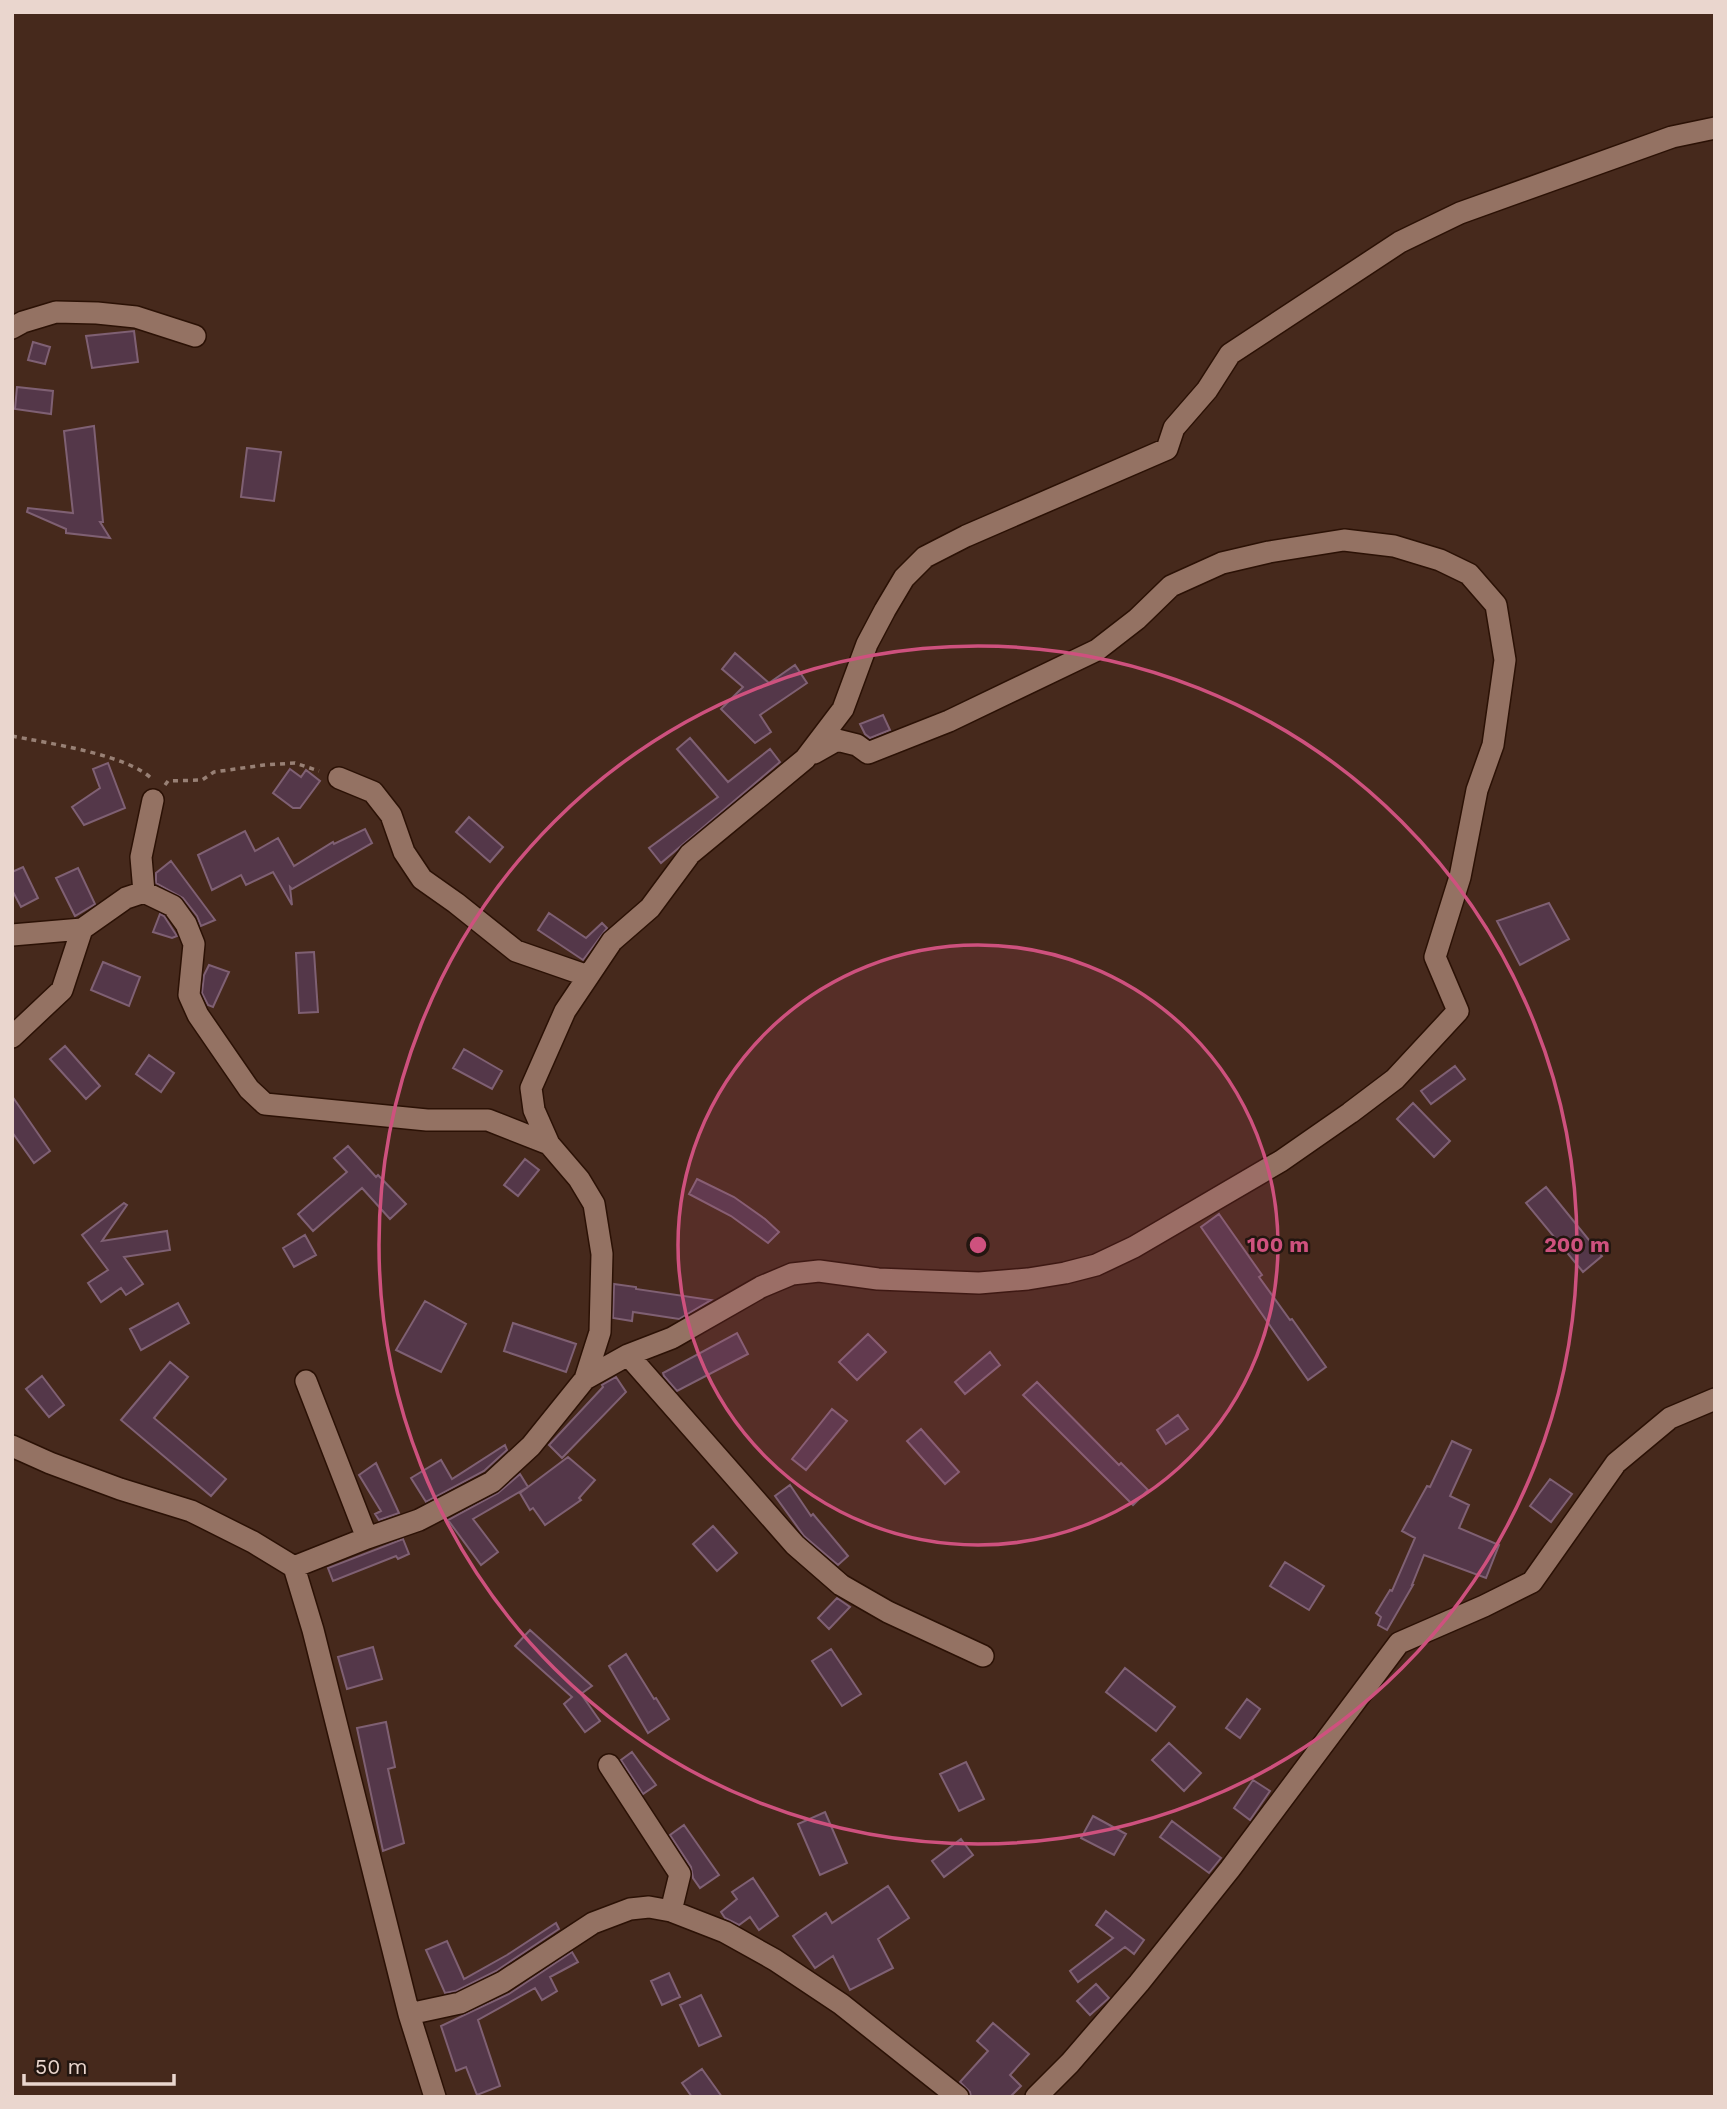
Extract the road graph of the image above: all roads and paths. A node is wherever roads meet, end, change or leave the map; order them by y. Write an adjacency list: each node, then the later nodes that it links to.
1 (1715, 128): 5 (street)
2 (12, 328): 3 (street)
3 (195, 336)
4 (12, 736): 7 (path)
5 (805, 759): 11 (street); 14 (street)
6 (339, 778): 7 (path); 11 (street)
7 (153, 800): 8 (street)
8 (144, 892): 9 (street); 13 (street)
9 (82, 929): 10 (street); 12 (street)
10 (12, 935)
11 (588, 976): 13 (street)
12 (12, 1037)
13 (549, 1144): 15 (street)
14 (628, 1355): 15 (street); 21 (street)
15 (585, 1380): 19 (street)
16 (306, 1381): 19 (street)
17 (1715, 1399): 27 (street)
18 (12, 1447): 20 (street)
19 (367, 1538): 20 (street)
20 (294, 1567): 24 (street)
21 (983, 1656)
22 (609, 1765): 23 (street)
23 (671, 1911): 24 (street); 26 (street)
24 (409, 2014): 25 (street)
25 (435, 2097)
26 (958, 2097)
27 (1036, 2097)

